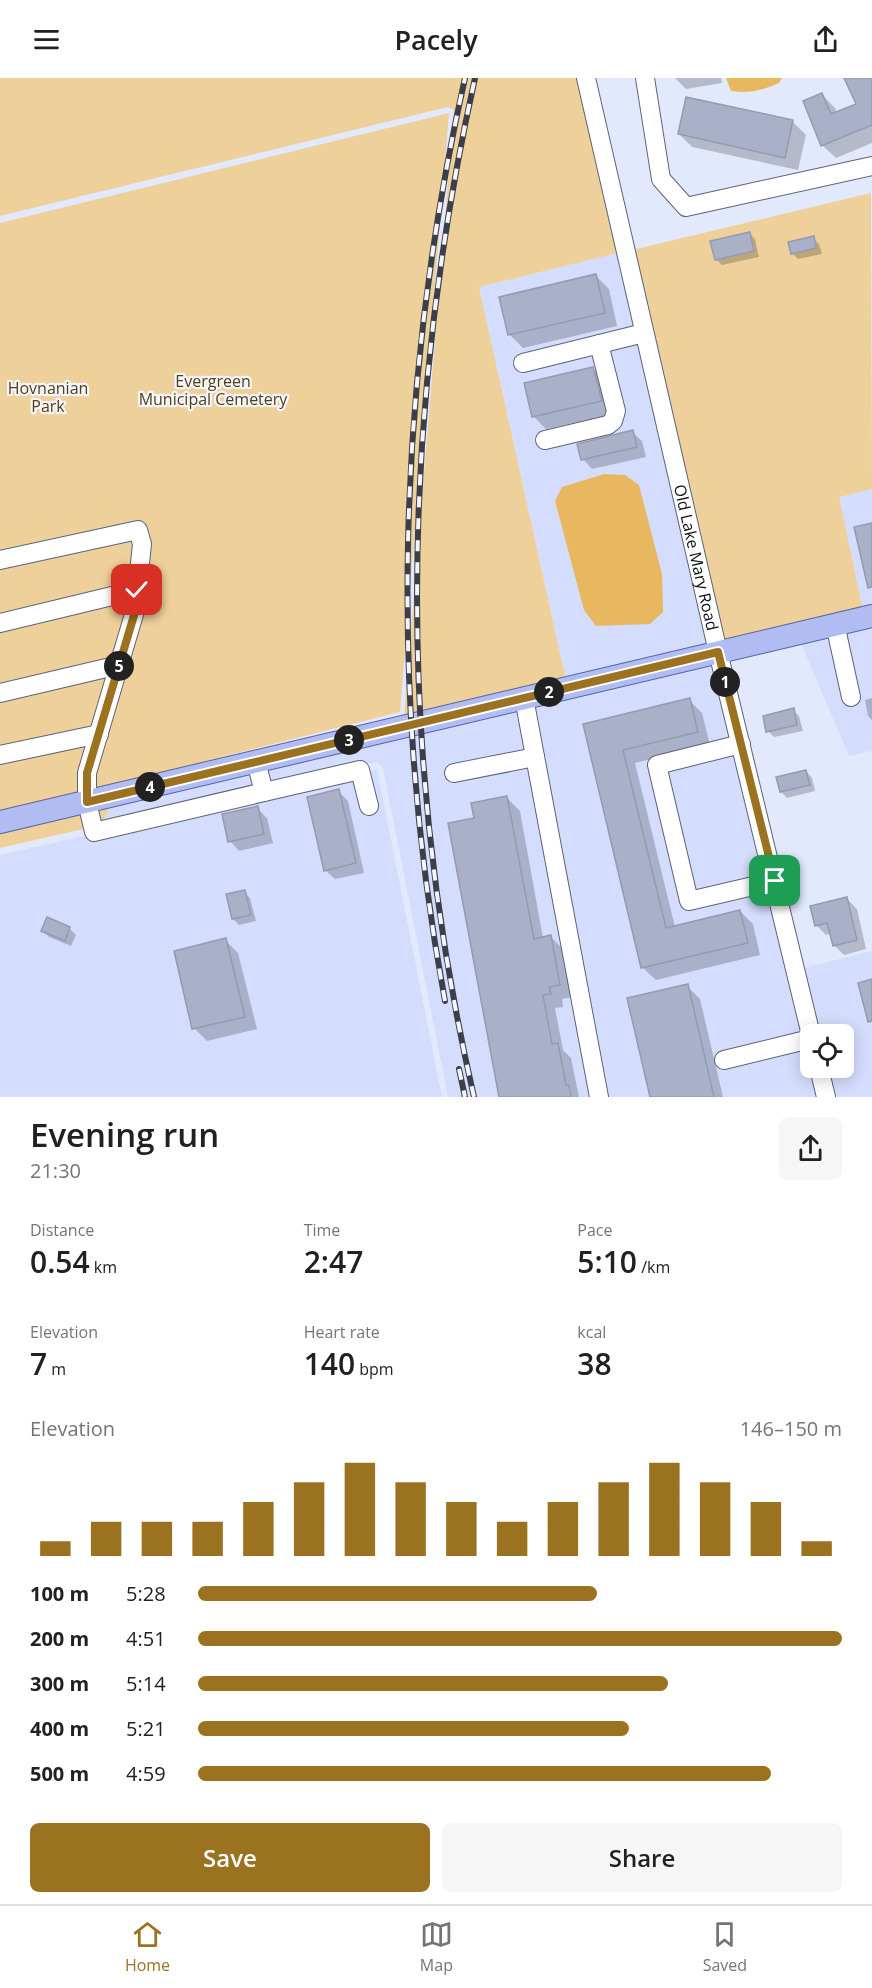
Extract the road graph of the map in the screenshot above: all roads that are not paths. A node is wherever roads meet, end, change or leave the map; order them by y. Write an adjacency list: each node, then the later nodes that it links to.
1 (586, 78): 4 (street, Old Lake Mary Road)
2 (645, 78): 3 (street)
3 (871, 168)
4 (645, 333): 5 (street); 13 (street, Old Lake Mary Road)
5 (599, 344): 6 (street); 7 (street)
6 (523, 363)
7 (545, 440)
8 (0, 560): 9 (street)
9 (137, 590): 11 (street); 14 (street)
10 (872, 616): 12 (main road)
11 (0, 623)
12 (835, 624): 13 (main road); 16 (street)
13 (718, 652): 17 (main road); 19 (street, Old Lake Mary Road)
14 (119, 665): 15 (street); 18 (street)
15 (0, 693)
16 (851, 697)
17 (524, 698): 21 (street); 22 (main road)
18 (99, 734): 20 (street); 26 (street)
19 (741, 744): 30 (street, Old Lake Mary Road); 30 (street)
20 (0, 755)
21 (535, 757): 23 (street); 35 (street)
22 (256, 762): 24 (main road); 25 (street)
23 (454, 773)
24 (203, 775): 26 (main road); 27 (street)
25 (264, 792): 27 (street); 28 (street)
26 (87, 802): 27 (street); 29 (main road)
27 (210, 804)
28 (369, 806)
29 (0, 822)
30 (775, 881): 31 (street, Old Lake Mary Road)
31 (808, 1024)
32 (800, 1040): 33 (street)
33 (724, 1060)
34 (821, 1078): 36 (street)
35 (599, 1097)
36 (826, 1097)

